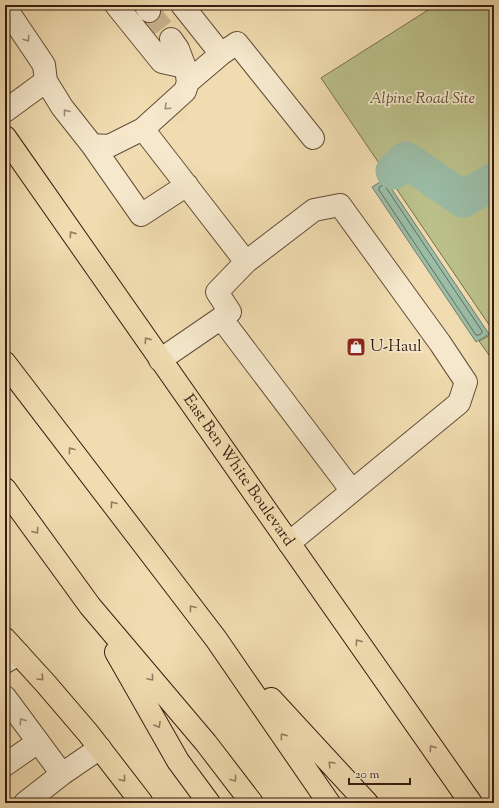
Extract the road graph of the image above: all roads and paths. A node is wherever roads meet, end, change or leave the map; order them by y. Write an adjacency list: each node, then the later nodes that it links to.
1 (116, 5): 6 (lane)
2 (182, 5): 5 (lane)
3 (5, 7): 7 (lane, one-way to 7)
4 (171, 39): 6 (lane)
5 (221, 54): 6 (lane); 11 (lane)
6 (186, 75): 9 (lane, one-way to 9)
7 (46, 81): 8 (lane); 12 (lane, one-way to 7)
8 (5, 111)
9 (143, 129): 12 (lane); 13 (lane)
10 (5, 137): 16 (main road, East Ben White Boulevard, one-way to 10)
11 (313, 138)
12 (92, 145): 13 (lane)
13 (187, 185): 14 (lane)
14 (246, 262): 15 (lane); 19 (lane)
15 (221, 318): 16 (lane); 19 (lane)
16 (160, 360): 20 (main road, East Ben White Boulevard)
17 (5, 363): 22 (main road, one-way to 17)
18 (5, 489): 21 (main road, one-way to 21)
19 (352, 490): 20 (lane)
20 (289, 543): 35 (main road, East Ben White Boulevard, one-way to 20)
21 (90, 606): 31 (main road, one-way to 31); 32 (main road, one-way to 32)
22 (216, 639): 33 (main road, one-way to 22); 34 (main road, one-way to 22)
23 (10, 652): 26 (main road, one-way to 26)
24 (5, 697): 25 (lane, one-way to 24)
25 (38, 742): 27 (lane); 28 (lane)
26 (100, 748): 28 (lane); 30 (main road, one-way to 30)
27 (5, 765)
28 (62, 774): 29 (lane)
29 (25, 803)
30 (142, 803)
31 (209, 803)
32 (252, 803)
33 (329, 803)
34 (367, 803)
35 (471, 803)

